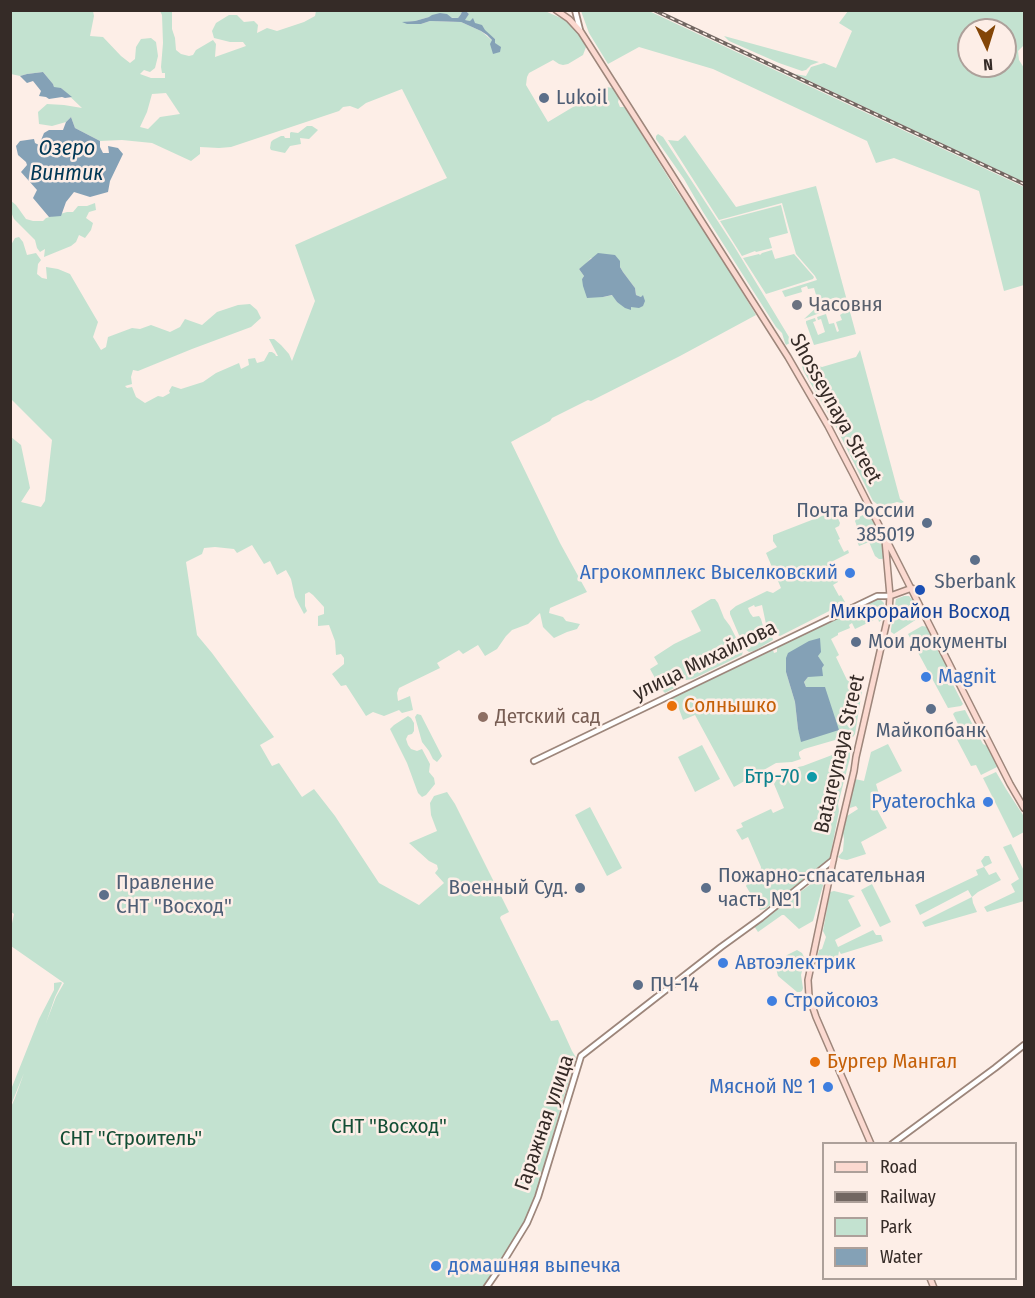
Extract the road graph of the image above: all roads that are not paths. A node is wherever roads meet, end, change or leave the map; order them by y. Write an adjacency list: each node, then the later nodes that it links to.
1 (556, 10): 3 (main road)
2 (575, 10): 3 (street, Shosseynaya Street)
3 (581, 32): 4 (main road, Shosseynaya Street)
4 (885, 537): 5 (main road, Shosseynaya Street); 6 (main road, Batareynaya Street)
5 (912, 588): 6 (main road); 8 (main road, Shosseynaya Street)
6 (890, 596): 7 (street, улица Михайлова); 9 (main road, Batareynaya Street)
7 (534, 761)
8 (1024, 808)
9 (833, 860): 11 (main road, Batareynaya Street); 13 (street, Гаражная улица)
10 (1024, 1045): 12 (street)
11 (871, 1142)
12 (893, 1142)
13 (486, 1287)

